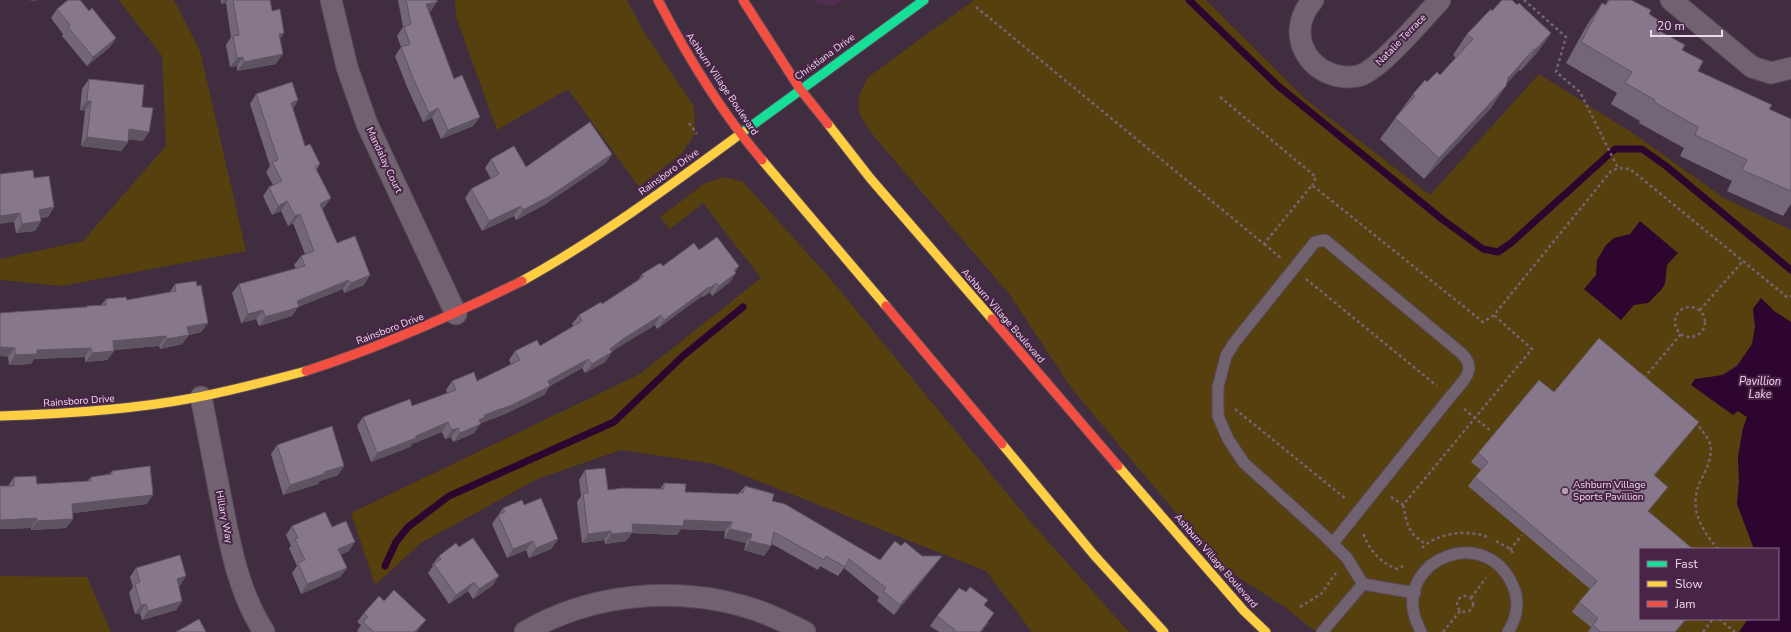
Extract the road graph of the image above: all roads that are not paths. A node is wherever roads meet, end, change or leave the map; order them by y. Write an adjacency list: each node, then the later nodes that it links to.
1 (331, 0): 11 (street, Mandalay Court)
2 (658, 0): 10 (main road, Ashburn Village Boulevard)
3 (743, 0): 9 (main road, Ashburn Village Boulevard)
4 (924, 0): 9 (main road, Christiana Drive)
5 (1313, 0): 6 (street, Natalie Terrace)
6 (1440, 0)
7 (1671, 0): 8 (street)
8 (1791, 68)
9 (800, 89): 10 (main road, Christiana Drive); 21 (main road, Ashburn Village Boulevard)
10 (740, 134): 11 (main road, Rainsboro Drive); 20 (main road, Ashburn Village Boulevard)
11 (456, 314): 12 (main road, Rainsboro Drive)
12 (201, 397): 13 (main road, Rainsboro Drive); 17 (street, Hillary Way)
13 (0, 416)
14 (1333, 543): 14 (lane); 15 (lane)
15 (1363, 584): 16 (lane); 22 (lane)
16 (1415, 593): 23 (lane); 24 (lane)
17 (264, 632)
18 (525, 632): 19 (street)
19 (805, 632)
20 (1164, 632)
21 (1266, 632)
22 (1322, 632)
23 (1421, 632)
24 (1508, 632)

